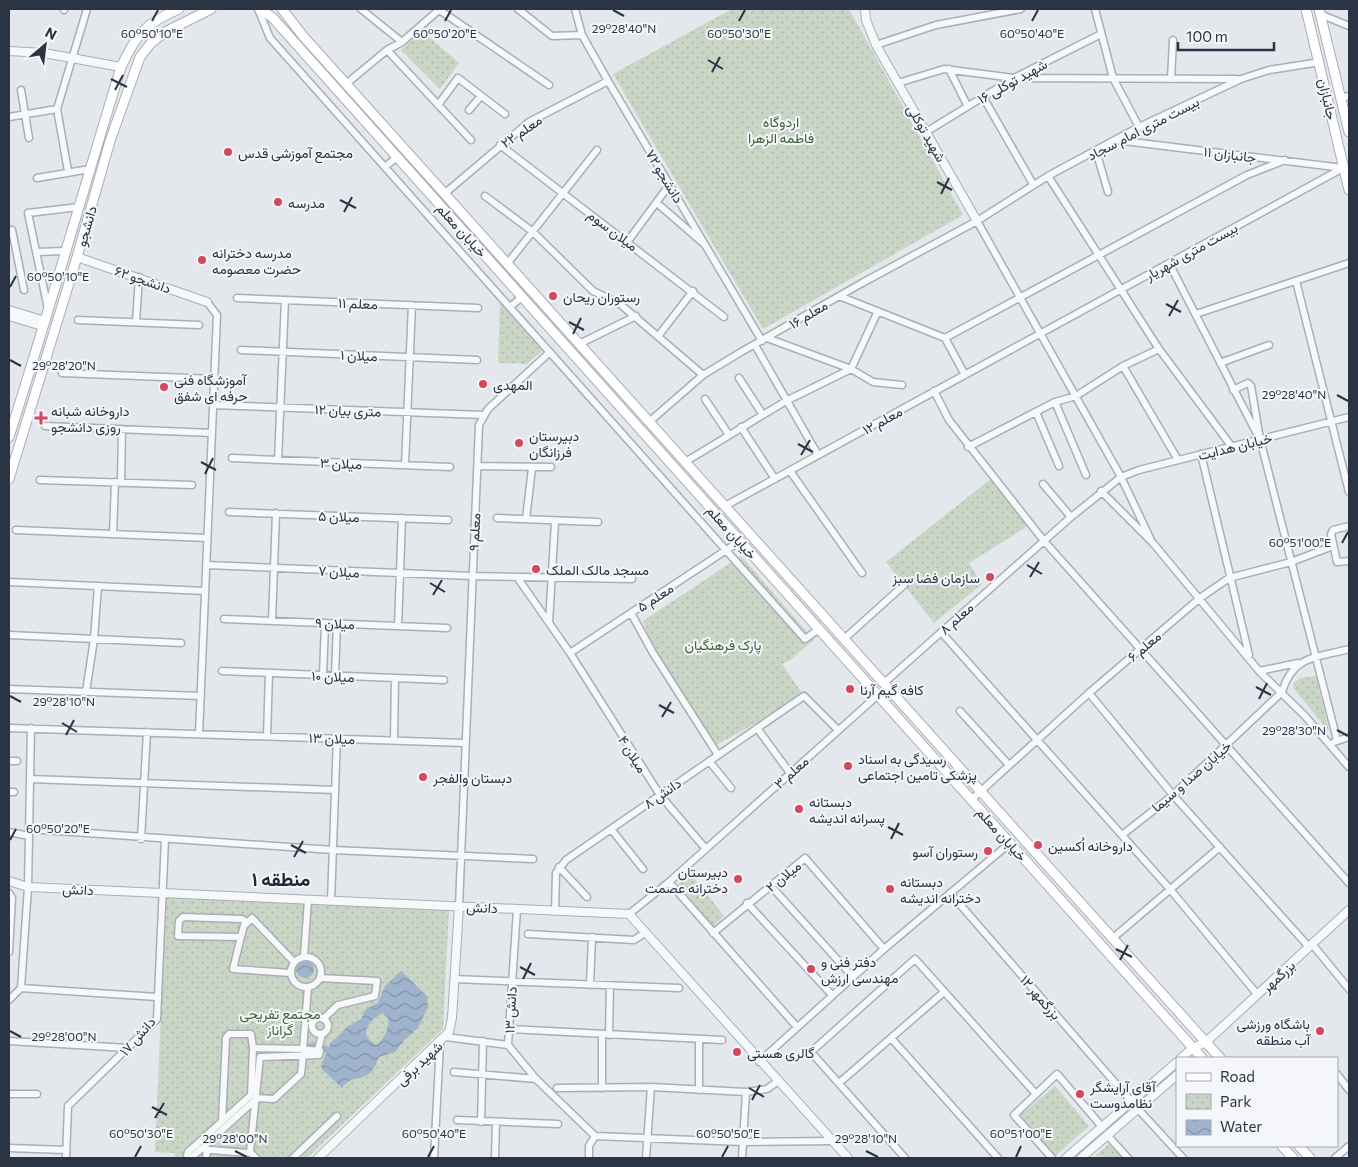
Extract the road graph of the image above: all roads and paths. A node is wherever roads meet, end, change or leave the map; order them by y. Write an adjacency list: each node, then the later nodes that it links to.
1 (88, 9): 25 (street)
2 (179, 9): 27 (main road, دانشجو)
3 (211, 9): 55 (main road, دانشجو)
4 (259, 9): 21 (main road, خیابان معلم); 61 (street)
5 (282, 9): 18 (main road, خیابان معلم)
6 (361, 9): 20 (street)
7 (439, 9): 20 (street); 36 (street)
8 (518, 9): 17 (street)
9 (575, 9): 17 (street, دانشجو ۷۲)
10 (865, 9): 22 (street, شهید توکلی)
11 (1021, 9): 22 (street)
12 (1095, 9): 16 (street)
13 (1306, 9): 26 (main road, جانبازان)
14 (1319, 11): 15 (street); 40 (main road, جانبازان)
15 (1349, 26)
16 (1101, 34): 29 (street, شهید توکلی ۱۶); 30 (street)
17 (582, 35): 33 (street, دانشجو ۷۲)
18 (303, 36): 21 (main road); 35 (main road, خیابان معلم)
19 (1172, 40): 31 (street)
20 (402, 42): 23 (street)
21 (295, 43): 59 (main road, خیابان معلم)
22 (876, 45): 34 (street, شهید توکلی)
23 (387, 50): 35 (street); 41 (street)
24 (9, 51): 25 (street)
25 (72, 57): 27 (street); 43 (street)
26 (1320, 62): 32 (street, بیست متری امام سجاد); 63 (main road, جانبازان)
27 (121, 68): 52 (main road, دانشجو)
28 (949, 69): 29 (street); 34 (street); 42 (street)
29 (1014, 78): 30 (street); 39 (street, شهید توکلی ۱۶)
30 (1112, 78): 31 (street); 48 (street)
31 (1171, 78): 32 (street)
32 (1241, 80): 48 (street, بیست متری امام سجاد)
33 (608, 81): 56 (street, معلم ۲۲); 67 (street, دانشجو ۷۲)
34 (898, 83): 49 (street, شهید توکلی)
35 (346, 84): 72 (main road, خیابان معلم)
36 (550, 85)
37 (21, 90): 46 (street)
38 (481, 96): 41 (street); 44 (street); 45 (street)
39 (982, 97): 42 (street, شهید توکلی ۱۶); 68 (street)
40 (1345, 97): 50 (main road, جانبازان)
41 (438, 104): 53 (street)
42 (967, 105): 49 (street, شهید توکلی ۱۶)
43 (57, 109): 46 (street); 64 (street)
44 (470, 110)
45 (505, 114)
46 (25, 115): 47 (street); 51 (street)
47 (9, 117)
48 (1139, 127): 54 (street, بیست متری امام سجاد)
49 (926, 132): 76 (street, شهید توکلی)
50 (1349, 132)
51 (29, 138)
52 (99, 139): 55 (main road); 62 (main road, دانشجو)
53 (471, 140)
54 (1116, 140): 58 (street, بیست متری امام سجاد); 60 (street, جانبازان ۱۱)
55 (110, 141): 87 (main road, دانشجو)
56 (500, 145): 70 (street, میلان سوم); 72 (street, معلم ۲۲)
57 (597, 150): 70 (street)
58 (1096, 151): 65 (street, بیست متری امام سجاد); 71 (street)
59 (397, 157): 61 (street); 80 (main road, خیابان معلم)
60 (1285, 160): 63 (street, جانبازان ۱۱); 86 (street)
61 (385, 167): 104 (street)
62 (90, 168): 64 (street); 75 (main road, دانشجو)
63 (1343, 168): 69 (main road, جانبازان); 88 (street, بیست متری شهریار)
64 (68, 171): 66 (street)
65 (1048, 176): 68 (street, بیست متری امام سجاد); 86 (street)
66 (37, 178)
67 (670, 184): 74 (street); 82 (street, دانشجو ۷۲)
68 (1033, 184): 76 (street, بیست متری امام سجاد)
69 (1349, 190)
70 (564, 192): 78 (street); 81 (street, میلان سوم)
71 (1108, 192)
72 (444, 194): 79 (main road, خیابان معلم)
73 (486, 196): 78 (street)
74 (657, 203): 81 (street); 82 (street)
75 (79, 207): 84 (main road, دانشجو); 85 (street)
76 (977, 221): 96 (street, معلم ۱۶); 99 (street, شهید توکلی)
77 (12, 230): 83 (street)
78 (533, 232): 90 (street); 110 (street)
79 (480, 233): 80 (main road); 90 (main road, خیابان معلم)
80 (471, 240): 97 (main road, خیابان معلم)
81 (628, 241): 95 (street, میلان سوم)
82 (707, 247): 120 (street, دانشجو ۷۲)
83 (12, 251): 93 (street)
84 (65, 251): 85 (street); 106 (main road, دانشجو)
85 (36, 252): 106 (street)
86 (1099, 255): 94 (street); 99 (street)
87 (77, 257): 91 (street, دانشجو ۶۲); 179 (main road, دانشجو)
88 (1169, 263): 94 (street, بیست متری شهریار); 108 (street)
89 (1349, 263): 92 (street)
90 (507, 264): 121 (main road, خیابان معلم)
91 (139, 278): 101 (street, دانشجو ۶۲); 114 (street)
92 (1296, 281): 108 (street); 153 (street)
93 (24, 290)
94 (1121, 290): 118 (street, بیست متری شهریار); 124 (street)
95 (693, 292): 111 (street, میلان سوم); 117 (street)
96 (838, 296): 107 (street); 120 (street, معلم ۱۶)
97 (522, 297): 104 (street); 201 (main road, خیابان معلم)
98 (237, 298): 100 (street, معلم ۱۱)
99 (1020, 298): 118 (street, شهید توکلی); 119 (street)
100 (285, 300): 102 (street, معلم ۱۱); 126 (street)
101 (207, 302): 137 (street)
102 (412, 305): 103 (street, معلم ۱۱); 128 (street)
103 (478, 308)
104 (510, 308): 127 (street)
105 (9, 310): 113 (street)
106 (48, 310): 115 (main road, دانشجو)
107 (878, 311): 119 (street); 132 (street)
108 (1196, 314): 130 (street)
109 (9, 316): 113 (street)
110 (636, 316): 117 (street); 121 (street)
111 (724, 317)
112 (78, 320): 114 (street)
113 (33, 321): 115 (street)
114 (136, 322): 116 (street)
115 (44, 324): 154 (main road, دانشجو)
116 (199, 324)
117 (658, 334): 134 (street)
118 (1040, 334): 135 (street, معلم ۱۲); 141 (street, شهید توکلی)
119 (945, 338): 135 (street)
120 (765, 340): 122 (street, معلم ۱۶); 132 (street)
121 (579, 344): 152 (main road, خیابان معلم)
122 (755, 345): 134 (street, معلم ۱۶); 143 (street)
123 (1269, 345): 130 (street)
124 (1159, 349): 131 (street); 162 (street)
125 (241, 350): 126 (street, میلان ۱)
126 (283, 352): 128 (street, میلان ۱); 146 (street)
127 (550, 352): 149 (street); 205 (street)
128 (410, 358): 129 (street, میلان ۱); 147 (street)
129 (477, 360)
130 (1220, 363): 139 (street)
131 (1123, 366): 141 (street); 168 (street)
132 (851, 369): 138 (street); 143 (street)
133 (62, 373): 137 (street)
134 (703, 375): 152 (street, معلم ۱۶)
135 (965, 375): 140 (street, معلم ۱۲)
136 (739, 378): 150 (street)
137 (214, 379): 145 (street)
138 (902, 385)
139 (1233, 390): 161 (street); 161 (street)
140 (934, 392): 163 (street); 165 (street, معلم ۱۲)
141 (1076, 396): 144 (street); 178 (street, شهید توکلی)
142 (705, 399): 159 (street)
143 (786, 401): 150 (street); 165 (street)
144 (1055, 402): 148 (street); 177 (street)
145 (213, 405): 146 (street, ۱۲ متری بیان); 158 (street)
146 (280, 407): 147 (street, ۱۲ متری بیان); 167 (street)
147 (407, 412): 149 (street, ۱۲ متری بیان); 170 (street)
148 (1036, 412): 163 (street); 172 (street)
149 (483, 415): 171 (street, معلم ۹)
150 (763, 415): 156 (street)
151 (1349, 417): 153 (street, خیابان هدایت)
152 (649, 422): 169 (main road, خیابان معلم)
153 (1331, 422): 161 (street, خیابان هدایت); 186 (street)
154 (11, 425): 160 (main road, دانشجو)
155 (45, 426): 157 (street)
156 (741, 427): 159 (street); 180 (street)
157 (122, 429): 158 (street); 182 (street)
158 (212, 432): 200 (street)
159 (729, 435): 169 (street)
160 (9, 437)
161 (1260, 439): 162 (street, خیابان هدایت); 207 (street)
162 (1232, 446): 164 (street, خیابان هدایت)
163 (968, 447): 202 (street)
164 (1201, 454): 168 (street, خیابان هدایت); 215 (street)
165 (818, 456): 176 (street, معلم ۱۲)
166 (232, 458): 167 (street, میلان ۳)
167 (278, 460): 170 (street, میلان ۳)
168 (1178, 460): 178 (street, خیابان هدایت)
169 (685, 462): 187 (main road, خیابان معلم)
170 (405, 465): 173 (street, میلان ۳)
171 (478, 466): 175 (street); 212 (street, معلم ۹)
172 (1059, 466)
173 (450, 467)
174 (551, 467): 175 (street)
175 (532, 468): 193 (street)
176 (790, 471): 180 (street, معلم ۱۲); 210 (street)
177 (1086, 475)
178 (1122, 477): 185 (street, معلم ۸); 203 (street, شهید توکلی)
179 (9, 479)
180 (775, 479): 187 (street, معلم ۱۲)
181 (40, 480): 182 (street)
182 (118, 483): 184 (street); 199 (street)
183 (1043, 484): 190 (street)
184 (192, 485)
185 (1101, 491): 190 (street, معلم ۸); 203 (street)
186 (1349, 492)
187 (725, 506): 234 (main road, خیابان معلم)
188 (229, 512): 189 (street, میلان ۵)
189 (276, 514): 191 (street, میلان ۵); 209 (street)
190 (1071, 517): 202 (street, معلم ۸)
191 (402, 518): 194 (street, میلان ۵); 211 (street)
192 (497, 518): 193 (street)
193 (526, 519): 195 (street)
194 (448, 520)
195 (555, 522): 196 (street); 214 (street)
196 (598, 522)
197 (1349, 526): 204 (street)
198 (16, 530): 199 (street)
199 (113, 534): 200 (street)
200 (207, 538): 208 (street)
201 (740, 541): 205 (street, معلم ۵); 230 (main road, خیابان معلم)
202 (1044, 541): 231 (street, معلم ۸); 236 (street)
203 (1153, 543): 221 (street)
204 (1333, 546): 206 (street); 207 (street, معلم ۶)
205 (727, 550): 222 (street, معلم ۵); 230 (street)
206 (1349, 561)
207 (1291, 562): 215 (street, معلم ۶); 240 (street)
208 (206, 565): 209 (street, میلان ۷); 220 (street)
209 (274, 568): 211 (street, میلان ۷); 224 (street)
210 (862, 572)
211 (400, 573): 212 (street, میلان ۷); 228 (street)
212 (472, 576): 213 (street, میلان ۷); 269 (street, معلم ۹)
213 (518, 577): 214 (street, میلان ۷); 227 (street, میلان ۴)
214 (552, 578): 216 (street); 227 (street)
215 (1229, 578): 221 (street, معلم ۶); 239 (street)
216 (632, 580)
217 (9, 582): 219 (street)
218 (904, 585): 234 (street)
219 (98, 586): 220 (street); 233 (street)
220 (205, 591): 255 (street)
221 (1200, 598): 236 (street, معلم ۶); 239 (street)
222 (631, 613): 238 (street, معلم ۵); 272 (street)
223 (224, 619): 224 (street, میلان ۹)
224 (272, 621): 225 (street, میلان ۹)
225 (326, 623): 226 (street, میلان ۹); 245 (street)
226 (337, 623): 228 (street, میلان ۹); 246 (street)
227 (549, 623): 238 (street, میلان ۴)
228 (398, 626): 229 (street, میلان ۹)
229 (447, 628)
230 (819, 629): 254 (main road, خیابان معلم)
231 (941, 632): 249 (street, معلم ۸); 267 (street)
232 (9, 635): 233 (street)
233 (94, 639): 235 (street); 251 (street)
234 (844, 640): 249 (main road, خیابان معلم)
235 (181, 643)
236 (1141, 649): 253 (street, معلم ۶); 270 (street)
237 (1349, 649): 240 (street)
238 (570, 653): 284 (street, میلان ۴)
239 (1249, 657): 242 (street)
240 (1318, 658): 241 (street); 268 (street)
241 (1300, 662): 242 (street); 252 (street, خیابان صدا و سیما)
242 (1259, 671): 252 (street)
243 (222, 672): 244 (street, میلان ۱۰)
244 (269, 673): 245 (street, میلان ۱۰); 263 (street)
245 (323, 675): 246 (street, میلان ۱۰)
246 (335, 676): 247 (street, میلان ۱۰)
247 (395, 678): 248 (street, میلان ۱۰); 266 (street)
248 (444, 680)
249 (884, 683): 283 (main road, خیابان معلم)
250 (9, 689): 251 (street)
251 (86, 692): 255 (street)
252 (1282, 692): 270 (street, خیابان صدا و سیما); 271 (street)
253 (1089, 693): 267 (street, معلم ۶); 285 (street)
254 (878, 695): 260 (street, معلم ۳); 286 (main road, خیابان معلم)
255 (201, 696): 262 (street)
256 (960, 711): 276 (street)
257 (9, 728): 258 (street, میلان ۱۳)
258 (31, 728): 261 (street, میلان ۱۳); 279 (street)
259 (757, 728): 260 (street, دانش ۸); 272 (street, دانش ۸); 278 (street)
260 (838, 730): 278 (street, معلم ۳)
261 (147, 732): 262 (street, میلان ۱۳); 280 (street)
262 (199, 734): 263 (street, میلان ۱۳)
263 (267, 736): 265 (street, میلان ۱۳)
264 (1349, 737): 268 (street)
265 (337, 738): 266 (street, میلان ۱۳); 282 (street)
266 (394, 740): 269 (street, میلان ۱۳)
267 (1037, 740): 276 (street, معلم ۶); 290 (street)
268 (1337, 740): 271 (street)
269 (466, 742): 297 (street, معلم ۹)
270 (1228, 745): 285 (street, خیابان صدا و سیما); 303 (street)
271 (1330, 746): 277 (street)
272 (718, 755): 274 (street, دانش ۸)
273 (9, 761): 275 (street)
274 (709, 761): 281 (street); 284 (street, دانش ۸)
275 (17, 762)
276 (1009, 765): 283 (street, معلم ۶)
277 (1349, 767)
278 (790, 774): 295 (street, معلم ۳)
279 (30, 779): 280 (street); 289 (street)
280 (146, 784): 282 (street); 291 (street)
281 (731, 788)
282 (335, 790): 296 (street)
283 (980, 790): 286 (street, معلم ۶); 325 (main road, خیابان معلم)
284 (660, 795): 287 (street, دانش ۸); 295 (street, میلان ۴)
285 (1172, 795): 290 (street, خیابان صدا و سیما); 294 (street)
286 (971, 800): 293 (main road, خیابان معلم)
287 (611, 829): 299 (street, دانش ۸); 300 (street)
288 (9, 832): 289 (street)
289 (29, 833): 291 (street); 305 (street)
290 (1122, 835): 306 (street)
291 (141, 838): 292 (street)
292 (165, 839): 296 (street); 308 (street, دانش ۱۷)
293 (1010, 843): 309 (street); 366 (main road, خیابان معلم)
294 (1220, 846): 306 (street); 326 (street)
295 (705, 848): 302 (street, معلم ۳)
296 (333, 850): 297 (street); 312 (street)
297 (461, 856): 298 (street); 314 (street, معلم ۹)
298 (533, 859)
299 (559, 867): 310 (street); 317 (street)
300 (643, 869)
301 (9, 881): 305 (street, دانش)
302 (669, 882): 318 (street, معلم ۳); 321 (street)
303 (1349, 883)
304 (771, 886): 313 (street, میلان ۲); 327 (street, میلان ۲); 333 (street)
305 (28, 887): 308 (street, دانش); 329 (street)
306 (1169, 888): 325 (street); 344 (street)
307 (9, 893): 328 (street)
308 (162, 893): 311 (street, دانش); 346 (street, دانش ۱۷)
309 (950, 893): 327 (street); 387 (street, بزرگمهر ۱۲)
310 (587, 897)
311 (308, 900): 312 (street, دانش); 330 (street)
312 (331, 901): 314 (street, دانش)
313 (747, 903): 321 (street, میلان ۲); 345 (street)
314 (459, 906): 315 (street, دانش); 335 (street, شهید برفی)
315 (517, 909): 317 (street, دانش); 336 (street, دانش ۱۳)
316 (1349, 910): 326 (street, بزرگمهر)
317 (555, 911): 318 (street, دانش)
318 (628, 914): 320 (street)
319 (245, 925): 323 (street); 323 (street); 331 (street)
320 (646, 932): 324 (street); 368 (street)
321 (713, 933): 349 (street)
322 (528, 934): 324 (street)
323 (241, 937): 332 (street)
324 (592, 938): 337 (street)
325 (1112, 938): 359 (main road, خیابان معلم)
326 (1310, 946): 342 (street); 344 (street, بزرگمهر)
327 (884, 949): 333 (street)
328 (9, 952): 329 (street)
329 (23, 953): 340 (street)
330 (304, 956): 331 (street); 334 (street)
331 (294, 962): 332 (street)
332 (291, 973): 339 (street)
333 (852, 977): 345 (street)
334 (320, 978): 339 (street); 348 (street)
335 (454, 979): 336 (street); 355 (street, شهید برفی)
336 (512, 982): 337 (street); 350 (street, دانش ۱۳)
337 (590, 985): 338 (street)
338 (610, 986): 341 (street); 352 (street)
339 (308, 987): 363 (street)
340 (21, 988): 346 (street); 347 (street)
341 (679, 988)
342 (1349, 989)
343 (944, 992): 353 (street); 376 (street); 385 (street)
344 (1257, 994): 359 (street, بزرگمهر)
345 (832, 995): 349 (street)
346 (157, 998): 361 (street, دانش ۱۷)
347 (9, 1000)
348 (323, 1019): 351 (street); 351 (street)
349 (797, 1027): 368 (street)
350 (510, 1029): 352 (street); 360 (street, دانش ۱۳)
351 (322, 1034): 364 (street)
352 (605, 1034): 354 (street); 379 (street)
353 (891, 1038): 376 (street); 420 (street)
354 (699, 1039): 356 (street); 380 (street)
355 (443, 1040): 358 (street); 412 (street, شهید برفی); 413 (street)
356 (722, 1040)
357 (9, 1041): 361 (street)
358 (483, 1041): 360 (street); 371 (street)
359 (1206, 1042): 366 (street, بزرگمهر); 367 (main road, خیابان معلم)
360 (508, 1045): 374 (street, دانش ۱۳)
361 (128, 1048): 405 (street, دانش ۱۷)
362 (253, 1048): 363 (street); 391 (street); 391 (street)
363 (298, 1049): 364 (street)
364 (318, 1050): 365 (street)
365 (303, 1055): 386 (street); 386 (street)
366 (1198, 1055)
367 (1219, 1057)
368 (759, 1062): 375 (street)
369 (1176, 1063): 387 (street)
370 (454, 1072): 371 (street)
371 (482, 1074): 374 (street); 392 (street)
372 (1338, 1075): 381 (street)
373 (1176, 1076): 388 (street)
374 (536, 1079): 396 (street, دانش ۱۳)
375 (778, 1081): 382 (street); 398 (street)
376 (839, 1083): 419 (street)
377 (651, 1087): 379 (street); 380 (street); 397 (street)
378 (557, 1088): 379 (street)
379 (602, 1088)
380 (699, 1090): 382 (street)
381 (1349, 1090)
382 (746, 1092): 399 (street)
383 (9, 1094): 384 (street)
384 (37, 1094)
385 (1036, 1094): 395 (street); 421 (street)
386 (254, 1099): 404 (street); 406 (street)
387 (1132, 1101): 395 (street)
388 (1138, 1109): 395 (street); 424 (street)
389 (336, 1116): 411 (street)
390 (457, 1120): 392 (street)
391 (222, 1121): 404 (street)
392 (480, 1122): 393 (street)
393 (496, 1123): 394 (street); 414 (street)
394 (558, 1124)
395 (1105, 1131): 407 (street); 422 (street); 423 (street)
396 (594, 1136): 397 (street); 415 (street)
397 (648, 1138): 399 (street); 416 (street)
398 (832, 1141): 399 (street); 418 (street)
399 (743, 1142): 417 (street)
400 (1349, 1146): 427 (street)
401 (1283, 1147): 425 (main road)
402 (1300, 1147): 426 (main road)
403 (9, 1148): 405 (street)
404 (204, 1149): 406 (street); 409 (street)
405 (66, 1150): 408 (street, دانش ۱۷)
406 (250, 1152): 410 (street)
407 (1084, 1157)
408 (66, 1158)
409 (206, 1158)
410 (256, 1158)
411 (293, 1158)
412 (318, 1158)
413 (434, 1158)
414 (495, 1158)
415 (588, 1158)
416 (646, 1158)
417 (742, 1158)
418 (848, 1158)
419 (905, 1158)
420 (998, 1158)
421 (1052, 1158)
422 (1066, 1158)
423 (1128, 1158)
424 (1182, 1158)
425 (1293, 1158)
426 (1310, 1158)
427 (1335, 1158)

